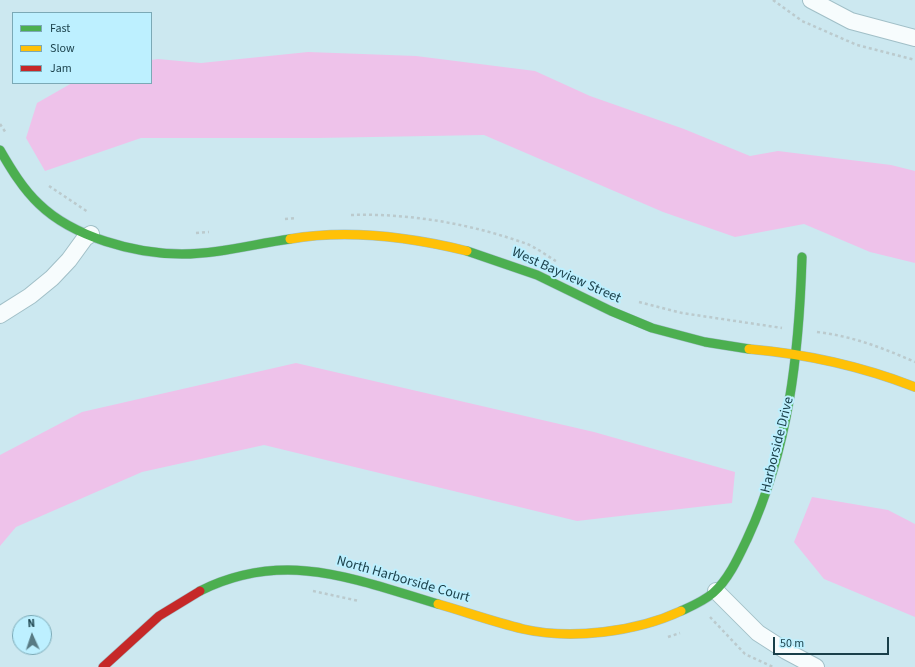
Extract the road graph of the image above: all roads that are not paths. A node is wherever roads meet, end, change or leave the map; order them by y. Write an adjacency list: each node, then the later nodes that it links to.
1 (811, 0): 2 (street)
2 (915, 38)
3 (0, 150): 4 (street, West Bayview Street)
4 (91, 234): 6 (street); 7 (street, West Bayview Street)
5 (802, 257): 7 (street, Harborside Drive)
6 (0, 315)
7 (797, 354): 8 (street, West Bayview Street); 9 (street, Harborside Drive)
8 (915, 387)
9 (716, 591): 10 (street, North Harborside Court); 11 (street)
10 (103, 667)
11 (816, 667)

